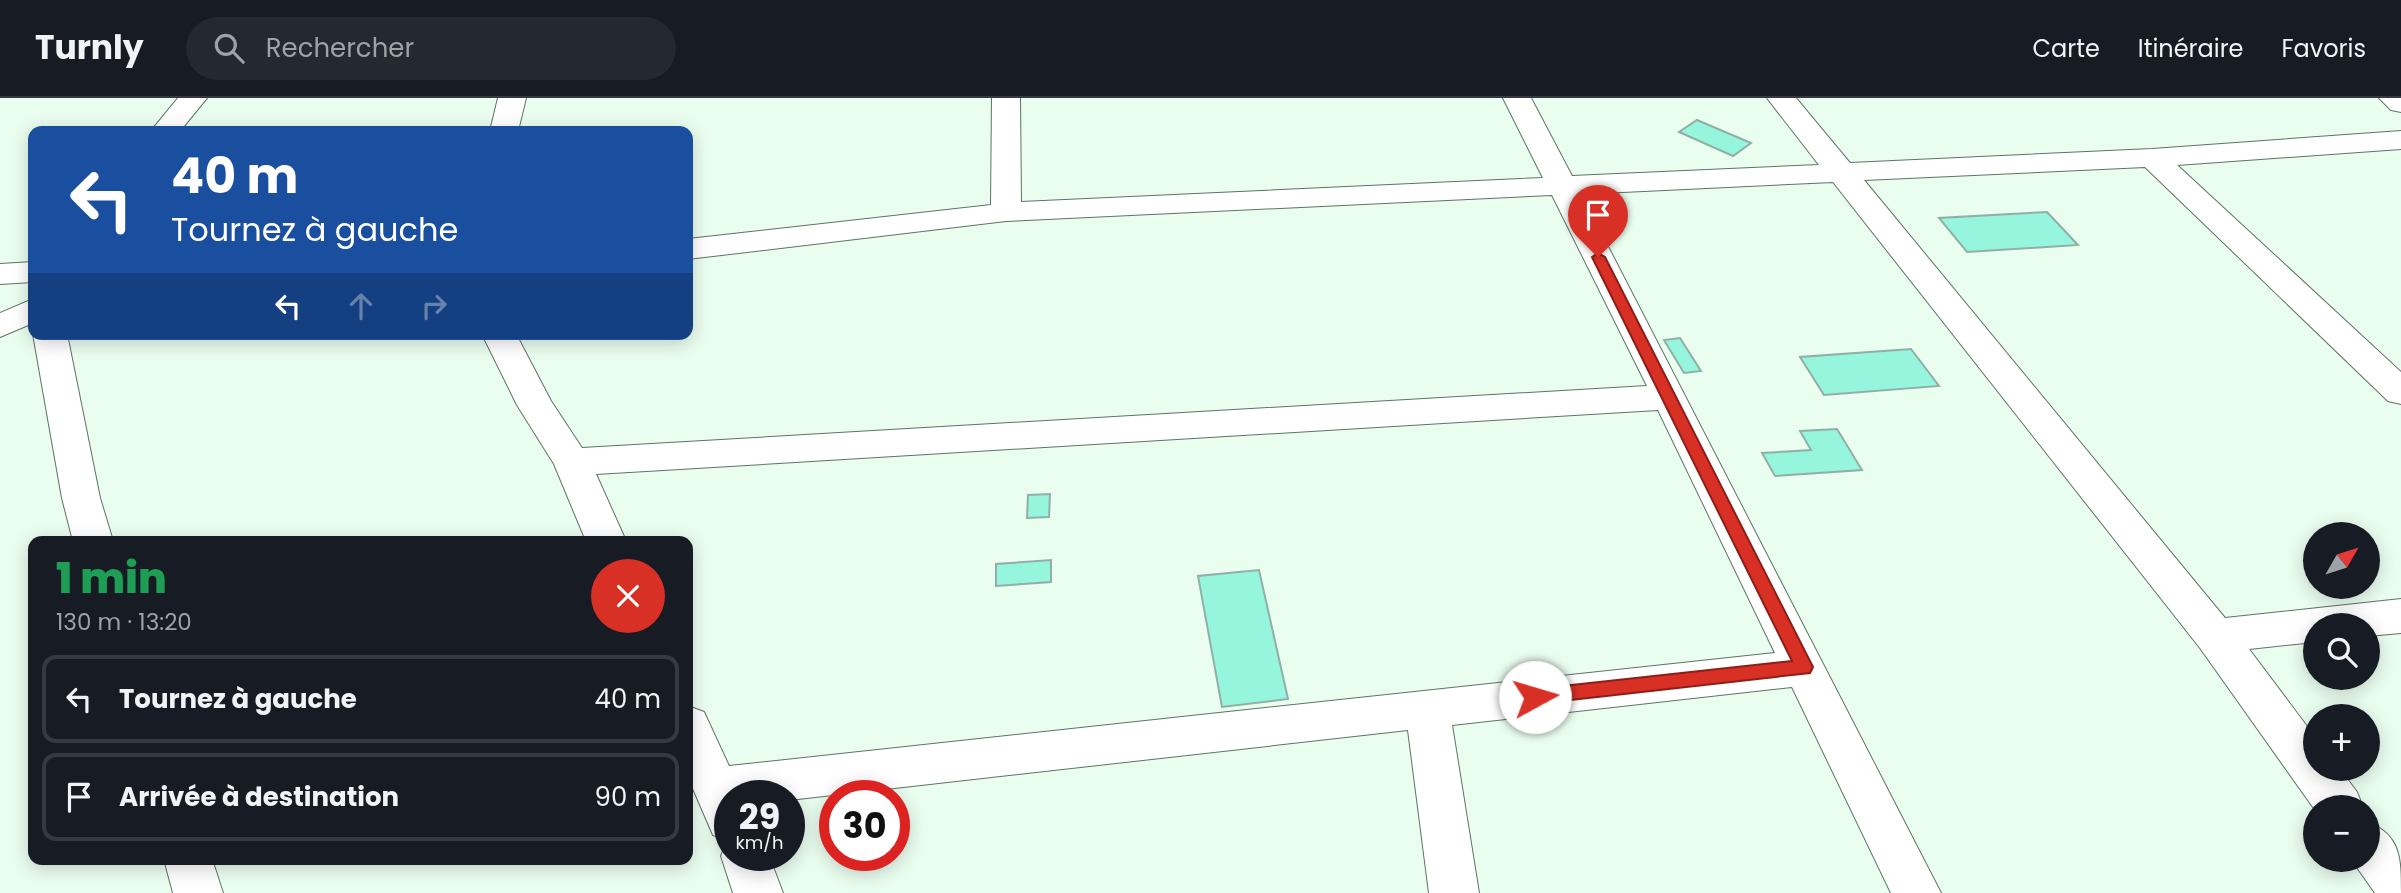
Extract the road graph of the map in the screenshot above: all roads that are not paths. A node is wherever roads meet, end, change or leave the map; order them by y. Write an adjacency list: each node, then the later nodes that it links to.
1 (193, 98): 8 (street)
2 (512, 98): 9 (street)
3 (1006, 98): 14 (street)
4 (1517, 98): 13 (street)
5 (1781, 98): 12 (street)
6 (2393, 98): 7 (street)
7 (2401, 104)
8 (169, 126)
9 (505, 126)
10 (2401, 139): 11 (street)
11 (2152, 158): 12 (street); 22 (street)
12 (1841, 174): 13 (street); 30 (street)
13 (1563, 187): 14 (street); 23 (street)
14 (1006, 212): 15 (street)
15 (693, 248)
16 (28, 272): 17 (street)
17 (0, 274)
18 (28, 312): 19 (street)
19 (0, 326)
20 (51, 340): 25 (street)
21 (502, 340): 24 (street)
22 (2401, 392)
23 (1670, 397): 24 (street); 31 (street)
24 (572, 462): 26 (street)
25 (91, 536)
26 (604, 536)
27 (2401, 616): 28 (street)
28 (2380, 618)
29 (2303, 627): 30 (street)
30 (2215, 636): 36 (street)
31 (1804, 667): 32 (street); 44 (street)
32 (1427, 708): 35 (street); 43 (street)
33 (693, 736): 34 (street)
34 (714, 784)
35 (805, 793)
36 (2331, 795)
37 (2380, 860): 40 (street)
38 (190, 865): 41 (street)
39 (751, 871): 42 (street)
40 (2401, 889)
41 (198, 893)
42 (758, 893)
43 (1454, 893)
44 (1916, 893)

